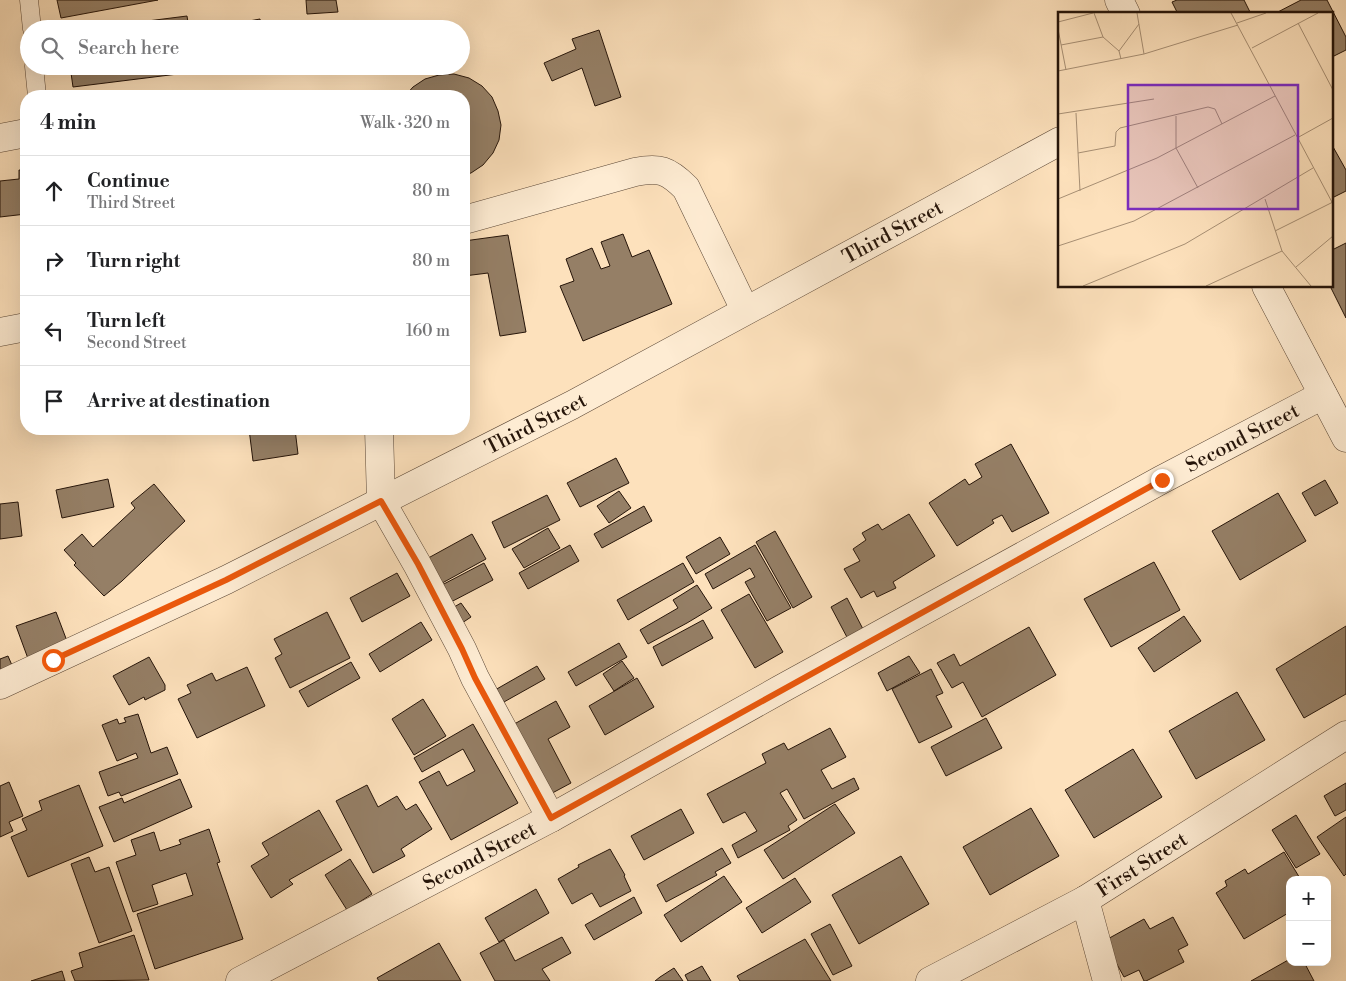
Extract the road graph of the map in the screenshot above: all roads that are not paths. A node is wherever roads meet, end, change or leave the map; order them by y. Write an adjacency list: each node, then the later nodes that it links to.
1 (29, 0): 4 (lane)
2 (1119, 0): 3 (street)
3 (1125, 12)
4 (31, 20)
5 (35, 75): 6 (lane)
6 (36, 90)
7 (20, 135): 8 (street)
8 (0, 138)
9 (1058, 142): 12 (street, Third Street)
10 (470, 218): 12 (street)
11 (1267, 288): 15 (street)
12 (746, 310): 17 (street, Third Street)
13 (20, 328): 14 (street)
14 (0, 332)
15 (1337, 415): 20 (street, Second Street)
16 (379, 435): 17 (street)
17 (381, 501): 18 (street, Third Street); 20 (street)
18 (0, 685)
19 (1346, 735): 21 (street, First Street)
20 (551, 818): 22 (street, Second Street)
21 (1086, 900): 23 (street, First Street); 24 (street)
22 (240, 981)
23 (930, 981)
24 (1108, 981)

